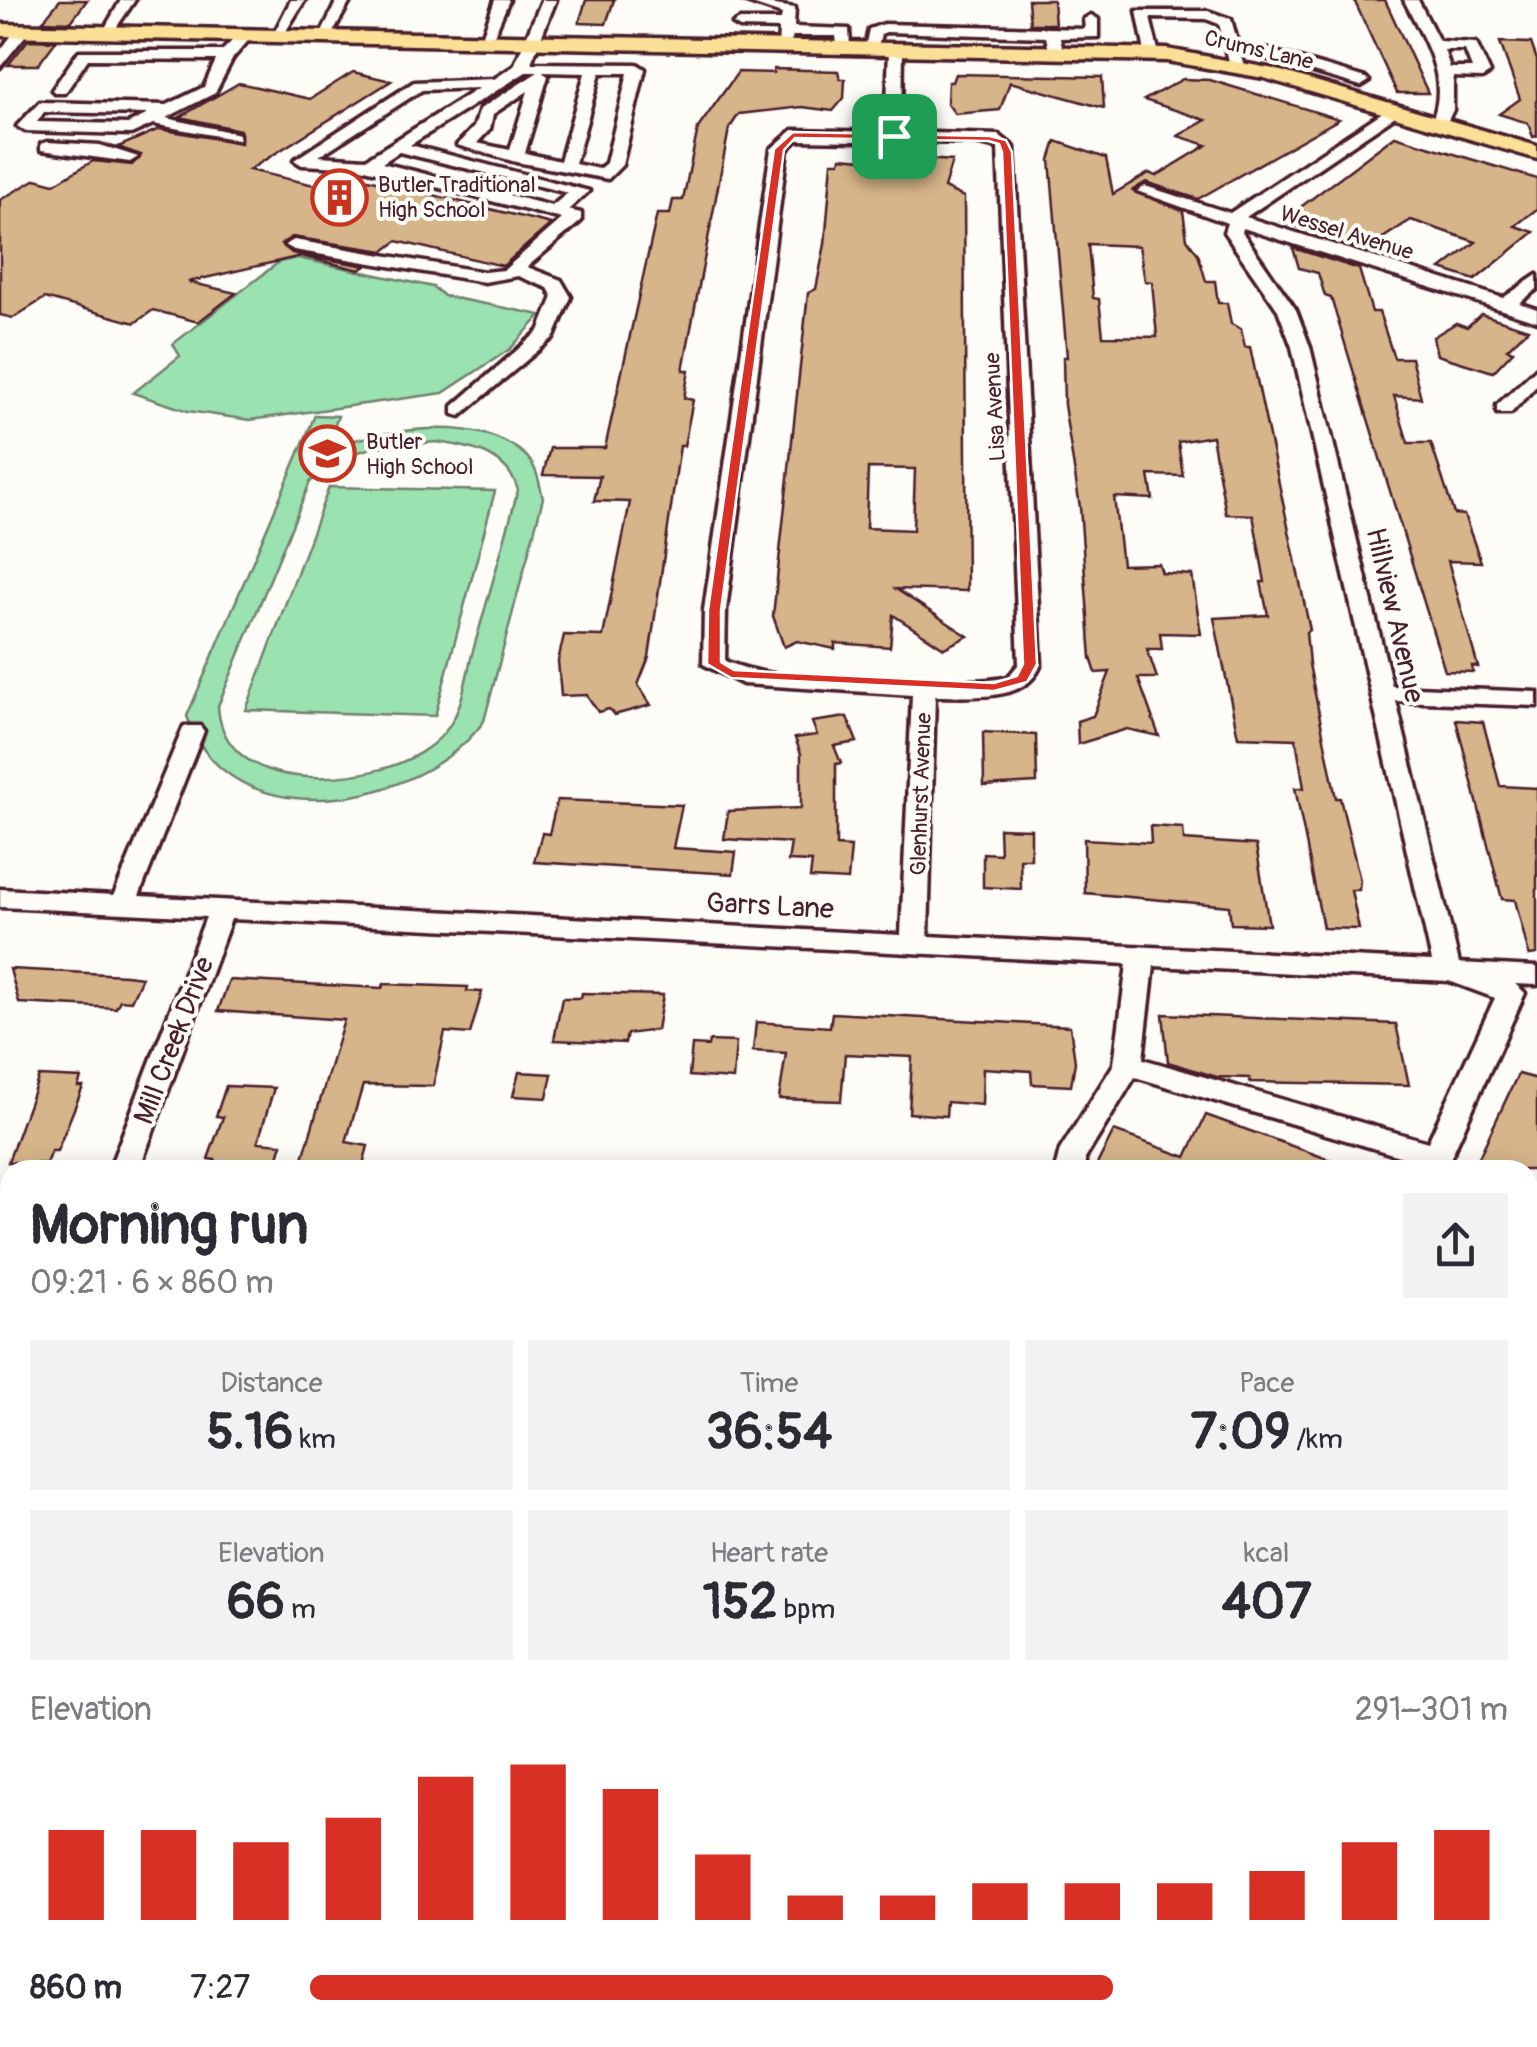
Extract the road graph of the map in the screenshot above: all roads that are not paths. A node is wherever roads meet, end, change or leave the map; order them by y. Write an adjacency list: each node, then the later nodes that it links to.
1 (128, 0): 15 (street)
2 (298, 0): 18 (street)
3 (344, 0): 19 (street)
4 (502, 0): 21 (street)
5 (549, 0): 22 (street)
6 (746, 0): 12 (street); 16 (street)
7 (1218, 0): 11 (street)
8 (1411, 0): 24 (street)
9 (982, 12): 20 (street)
10 (1091, 19): 23 (street)
11 (1226, 22): 28 (street); 34 (street)
12 (740, 24): 16 (street); 25 (street)
13 (0, 30): 14 (main road, Crums Lane)
14 (23, 30): 15 (main road, Crums Lane); 32 (street)
15 (106, 32): 17 (main road, Crums Lane)
16 (785, 34): 25 (main road, Crums Lane); 26 (main road, Crums Lane)
17 (246, 35): 18 (main road, Crums Lane); 30 (street)
18 (276, 36): 19 (main road, Crums Lane)
19 (324, 36): 21 (main road, Crums Lane)
20 (984, 39): 23 (main road, Crums Lane); 26 (street); 27 (main road, Crums Lane)
21 (485, 40): 22 (main road, Crums Lane)
22 (534, 41): 25 (main road, Crums Lane); 33 (street)
23 (1054, 42): 28 (main road, Crums Lane)
24 (1433, 45): 36 (street); 36 (street)
25 (737, 46)
26 (872, 48): 27 (main road, Crums Lane)
27 (896, 49): 49 (street)
28 (1151, 54): 34 (main road, Crums Lane)
29 (1266, 54): 42 (street)
30 (226, 56): 35 (street); 40 (street)
31 (1352, 59): 42 (street)
32 (0, 62)
33 (522, 66): 41 (street); 58 (street)
34 (1236, 66): 42 (main road, Crums Lane)
35 (72, 72): 37 (street); 43 (street)
36 (1443, 72): 47 (street)
37 (90, 73)
38 (592, 73): 58 (street)
39 (199, 74): 40 (street)
40 (217, 74): 43 (street)
41 (501, 83): 52 (street); 56 (street)
42 (1358, 90): 45 (main road, Crums Lane)
43 (203, 93): 44 (street)
44 (168, 110): 46 (street); 48 (street)
45 (1392, 111): 47 (main road, Crums Lane); 61 (street)
46 (152, 119): 48 (street); 50 (street)
47 (1438, 125): 54 (main road, Crums Lane)
48 (116, 128): 53 (street)
49 (894, 136): 70 (street, Lisa Avenue); 70 (street, Glenhurst Avenue)
50 (233, 137)
51 (47, 147): 53 (street)
52 (397, 147): 56 (street); 60 (street)
53 (100, 150): 57 (street)
54 (1537, 154)
55 (516, 156): 55 (street); 58 (street)
56 (368, 165): 60 (street)
57 (112, 166)
58 (566, 168)
59 (1145, 191): 61 (street, Wessel Avenue)
60 (557, 211): 63 (street)
61 (1236, 221): 65 (street, Wessel Avenue); 71 (street, Hillview Avenue)
62 (294, 245): 63 (street)
63 (515, 268): 69 (street)
64 (1537, 280): 65 (street)
65 (1506, 305): 66 (street, Wessel Avenue)
66 (1537, 315)
67 (1537, 374): 68 (street)
68 (1504, 409)
69 (460, 410)
70 (924, 686): 77 (street, Glenhurst Avenue)
71 (1383, 692): 72 (street); 79 (street, Hillview Avenue)
72 (1537, 699)
73 (192, 731): 75 (street)
74 (0, 898): 75 (street, Garrs Lane)
75 (123, 904): 76 (street, Garrs Lane)
76 (222, 909): 77 (street, Garrs Lane); 82 (street, Mill Creek Drive)
77 (914, 946): 78 (street, Garrs Lane)
78 (1141, 957): 79 (street, Garrs Lane); 81 (street)
79 (1447, 970): 80 (street, Garrs Lane); 85 (street)
80 (1537, 976)
81 (1128, 1066): 83 (street); 84 (street)
82 (128, 1160)
83 (1070, 1160)
84 (1425, 1160)
85 (1435, 1160)

